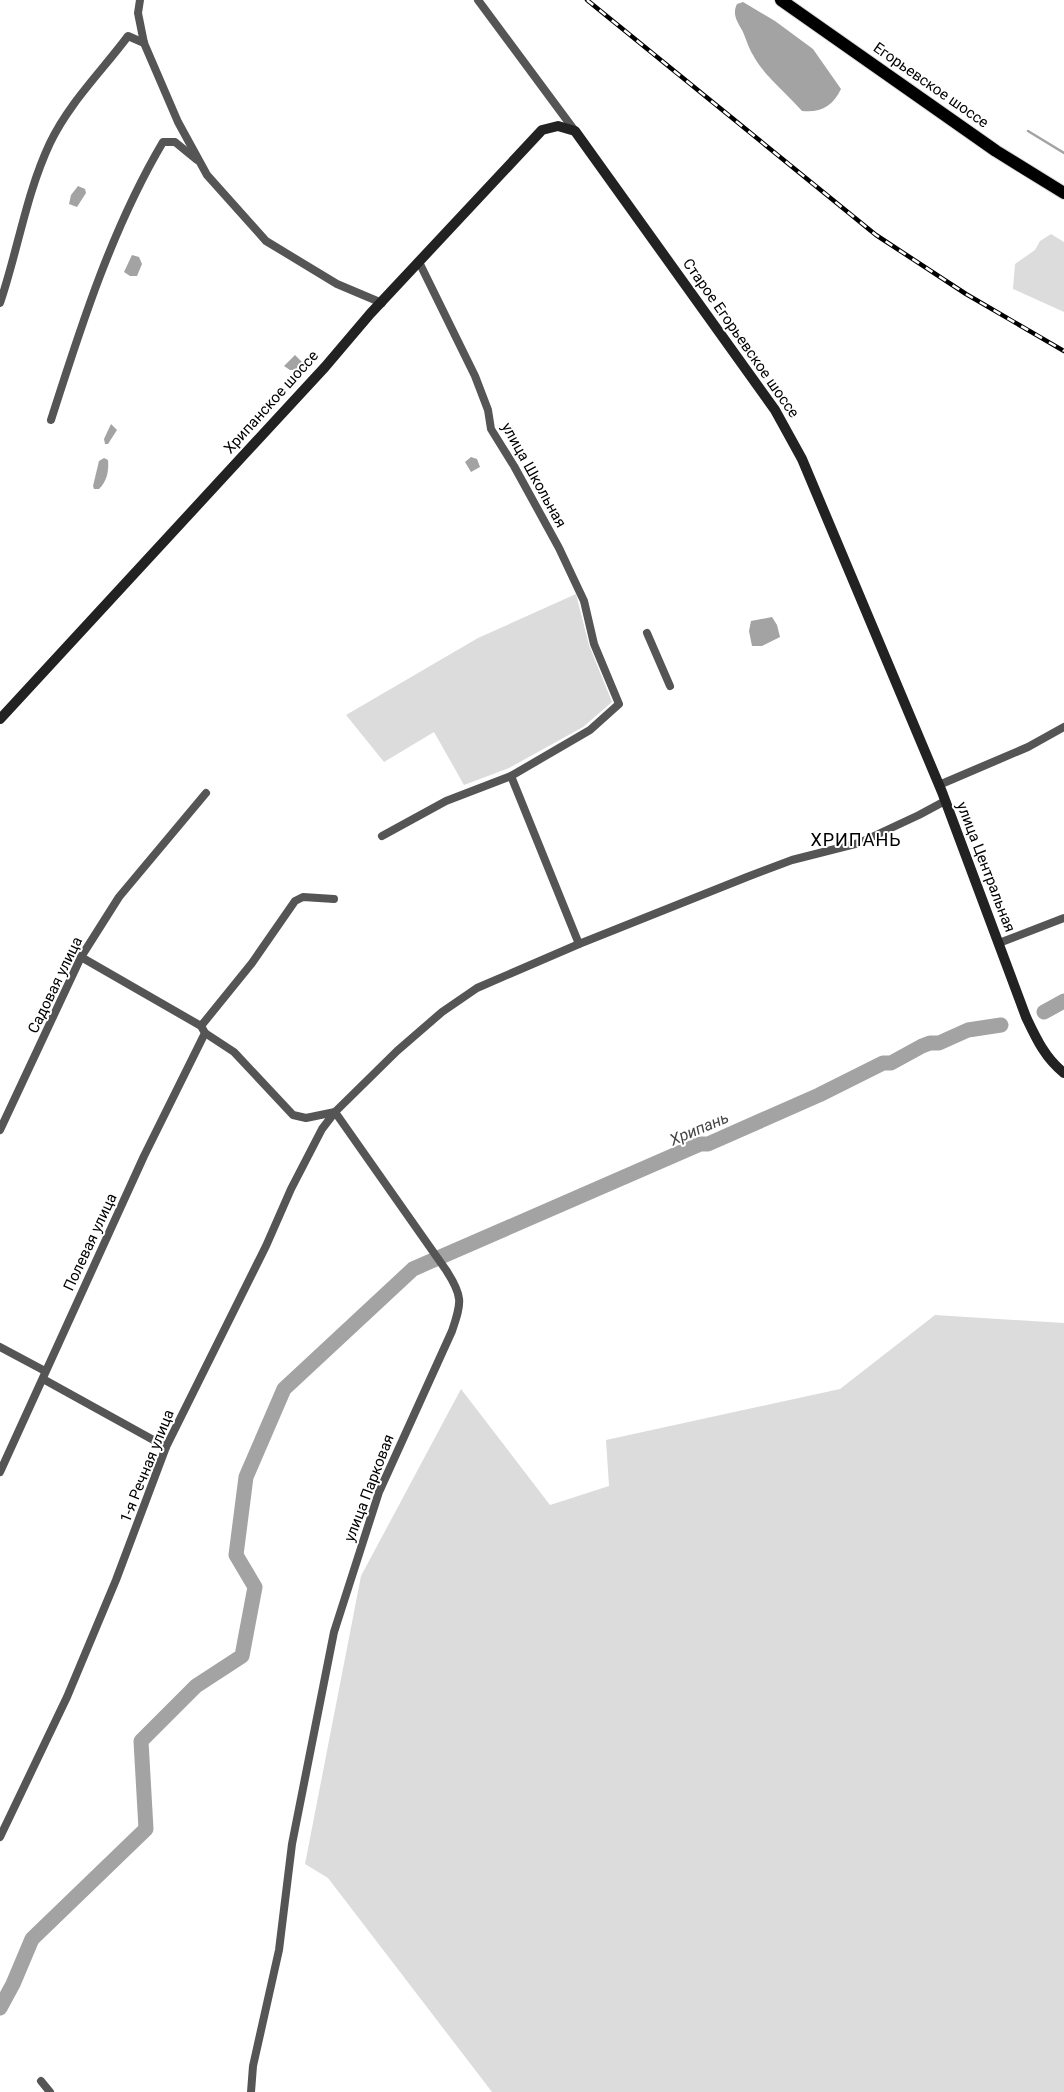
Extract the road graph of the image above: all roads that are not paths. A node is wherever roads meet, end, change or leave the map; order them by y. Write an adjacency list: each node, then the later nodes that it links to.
1 (140, 0): 4 (street)
2 (478, 0): 5 (street, Старое Егорьевское шоссе)
3 (781, 0): 7 (main road, Егорьевское шоссе)
4 (144, 43): 6 (street); 9 (street)
5 (575, 131): 8 (main road, Хрипанское шоссе); 17 (main road, Старое Егорьевское шоссе)
6 (200, 163): 10 (street); 11 (street)
7 (1064, 193)
8 (419, 262): 10 (main road, Хрипанское шоссе); 16 (street, улица Школьная)
9 (0, 303)
10 (382, 303): 14 (main road, Хрипанское шоссе)
11 (51, 420)
12 (647, 633): 13 (street)
13 (670, 686)
14 (0, 720)
15 (1064, 727): 17 (street)
16 (511, 776): 20 (street); 24 (street)
17 (939, 785): 19 (main road, улица Центральная)
18 (206, 793): 25 (street, Садовая улица)
19 (945, 801): 23 (main road, улица Центральная); 24 (street, 1-я Речная улица)
20 (382, 836)
21 (334, 899): 26 (street, Полевая улица)
22 (1064, 918): 23 (street)
23 (999, 943): 27 (main road, улица Центральная)
24 (579, 944): 28 (street, 1-я Речная улица)
25 (81, 958): 26 (street); 29 (street, Садовая улица)
26 (203, 1030): 28 (street); 31 (street, Полевая улица)
27 (1064, 1073)
28 (335, 1112): 32 (street, 1-я Речная улица); 37 (street, улица Парковая)
29 (0, 1130)
30 (0, 1347): 31 (street)
31 (44, 1375): 32 (street); 33 (street, Полевая улица)
32 (166, 1447): 34 (street, 1-я Речная улица)
33 (0, 1472)
34 (0, 1837)
35 (41, 2081): 36 (street)
36 (50, 2092)
37 (251, 2092)

